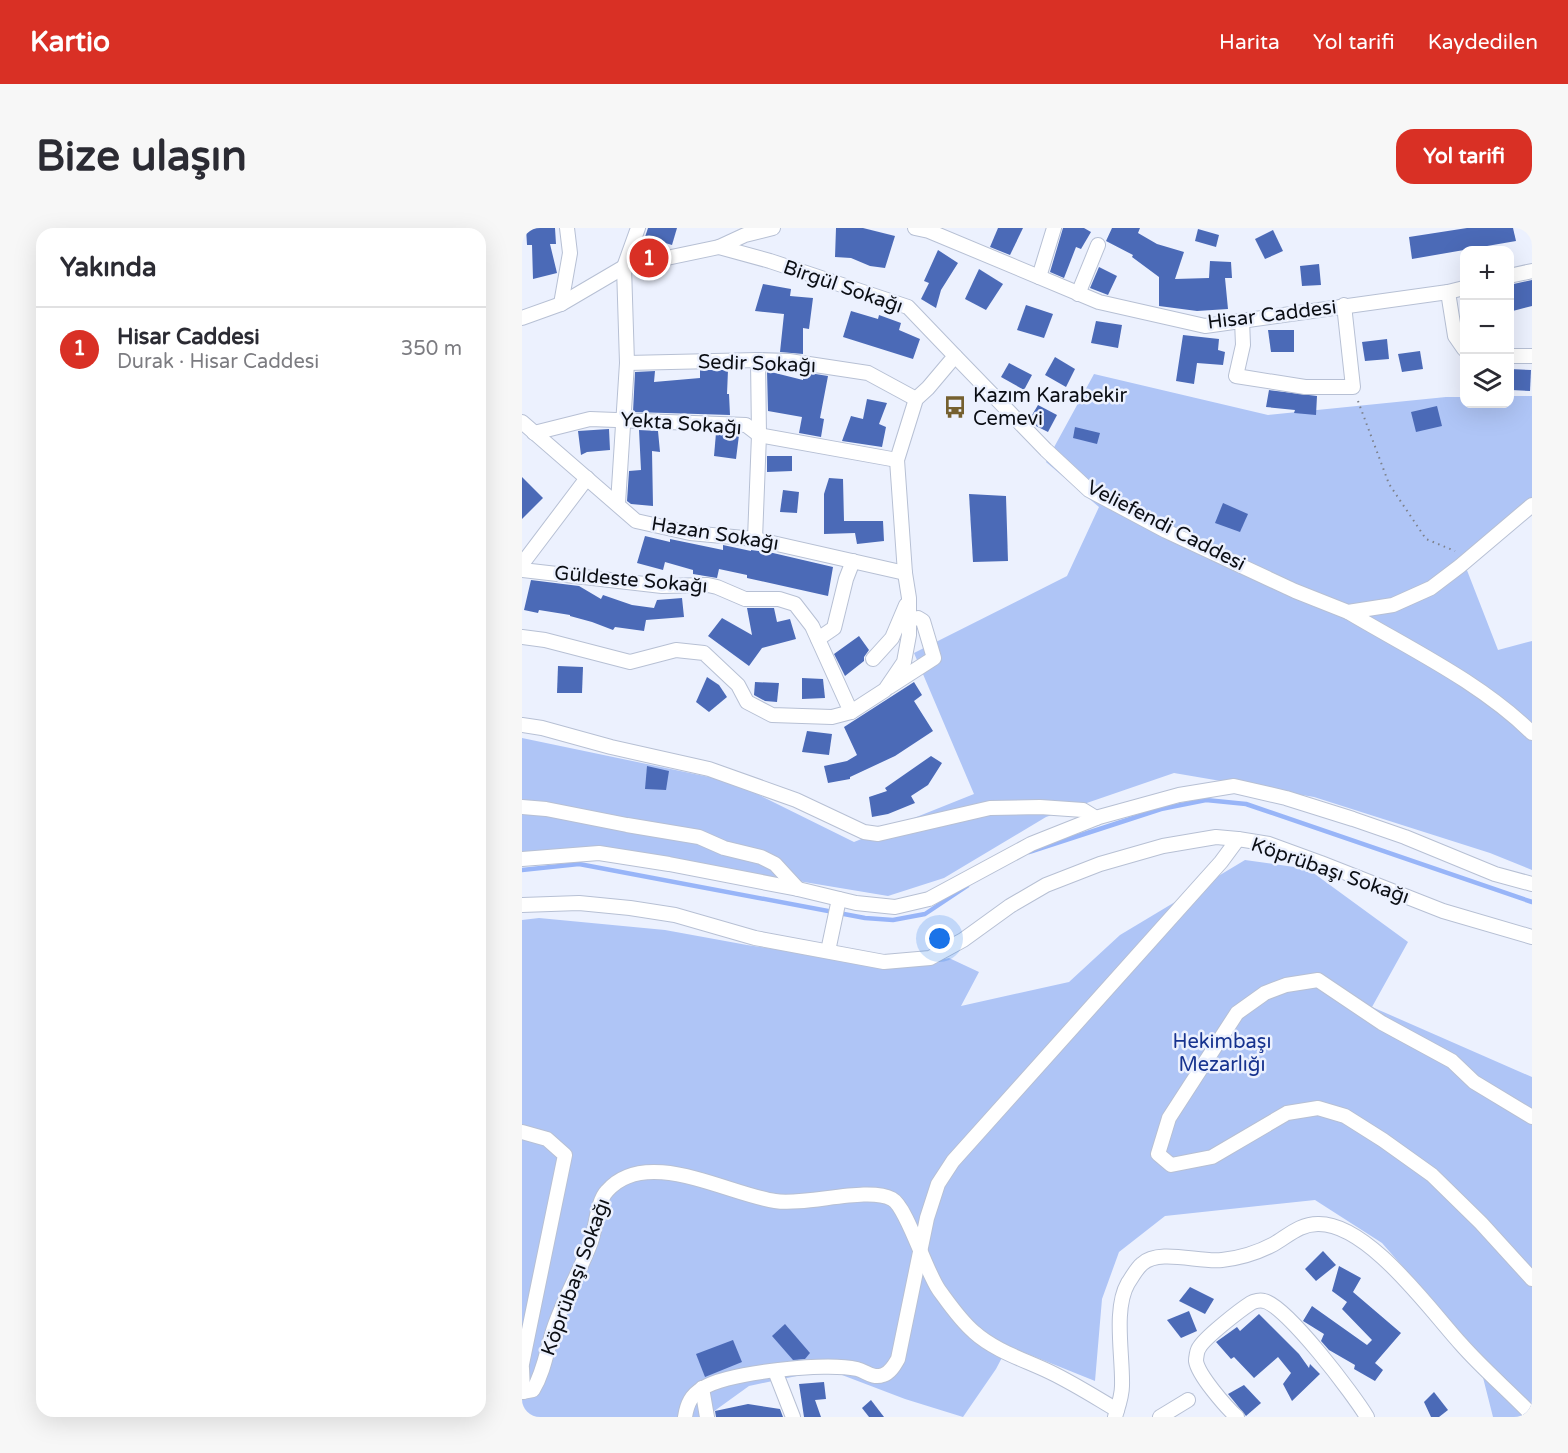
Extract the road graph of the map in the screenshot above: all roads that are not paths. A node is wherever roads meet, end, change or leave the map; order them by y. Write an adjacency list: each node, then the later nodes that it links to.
1 (567, 228): 17 (street)
2 (638, 228): 10 (street)
3 (773, 228): 7 (street)
4 (915, 228): 6 (street, Hisar Caddesi)
5 (1054, 228): 13 (street)
6 (930, 229): 13 (street, Hisar Caddesi)
7 (746, 231): 9 (street)
8 (1098, 245): 16 (street)
9 (720, 247): 10 (street); 22 (street, Birgül Sokağı)
10 (624, 267): 17 (street); 26 (street)
11 (1532, 270): 12 (street)
12 (1514, 275)
13 (1039, 277): 16 (street, Hisar Caddesi)
14 (1460, 289): 15 (street, Hisar Caddesi)
15 (1448, 292): 18 (street, Hisar Caddesi); 21 (street)
16 (1078, 294): 20 (street, Hisar Caddesi)
17 (561, 304): 19 (street)
18 (1344, 305): 20 (street, Hisar Caddesi); 20 (street)
19 (522, 318)
20 (1242, 320)
21 (1460, 343)
22 (955, 356): 27 (street); 42 (street, Veliefendi Caddesi)
23 (1514, 356): 24 (street)
24 (1532, 357)
25 (758, 360): 26 (street, Sedir Sokağı); 27 (street, Sedir Sokağı); 31 (street)
26 (627, 363): 28 (street)
27 (916, 399): 32 (street)
28 (622, 420): 30 (street, Yekta Sokağı); 31 (street, Yekta Sokağı); 34 (street)
29 (522, 422): 30 (street, Hazan Sokağı)
30 (534, 433): 33 (street, Hazan Sokağı)
31 (759, 435): 32 (street, Yekta Sokağı); 36 (street)
32 (897, 460): 40 (street)
33 (587, 478): 34 (street, Hazan Sokağı); 38 (street)
34 (618, 503): 36 (street, Hazan Sokağı)
35 (1532, 505): 42 (street)
36 (755, 539): 37 (street, Hazan Sokağı)
37 (853, 561): 40 (street, Hazan Sokağı); 45 (street)
38 (522, 564)
39 (522, 570): 45 (street, Güldeste Sokağı)
40 (905, 573): 41 (street)
41 (909, 598): 43 (street); 46 (street)
42 (1348, 612): 50 (street, Veliefendi Caddesi)
43 (909, 620): 47 (street); 47 (street)
44 (522, 637): 48 (street)
45 (818, 639): 48 (street, Güldeste Sokağı)
46 (873, 659)
47 (885, 690): 48 (street)
48 (851, 712)
49 (522, 725): 52 (street)
50 (1532, 733)
51 (522, 807): 56 (street)
52 (1096, 818): 55 (street); 57 (street)
53 (1238, 839): 59 (street, Köprübaşı Sokağı); 60 (street, Köprübaşı Sokağı); 63 (street)
54 (522, 859): 56 (street)
55 (1532, 884)
56 (798, 889): 57 (street)
57 (838, 903): 60 (street)
58 (522, 905): 60 (street, Köprübaşı Sokağı)
59 (1532, 937)
60 (829, 945)
61 (1532, 1117): 64 (street)
62 (522, 1132): 65 (street)
63 (920, 1253): 66 (street); 68 (street, Köprübaşı Sokağı); 70 (street, Köprübaşı Sokağı)
64 (1532, 1279)
65 (522, 1366): 68 (street)
66 (775, 1371): 67 (street); 74 (street)
67 (702, 1388): 72 (street); 73 (street)
68 (523, 1392)
69 (1188, 1401): 75 (street)
70 (1116, 1413): 71 (street)
71 (1532, 1415)
72 (685, 1417)
73 (707, 1417)
74 (793, 1417)
75 (1160, 1417)
76 (1237, 1417): 77 (street)
77 (1367, 1417)

